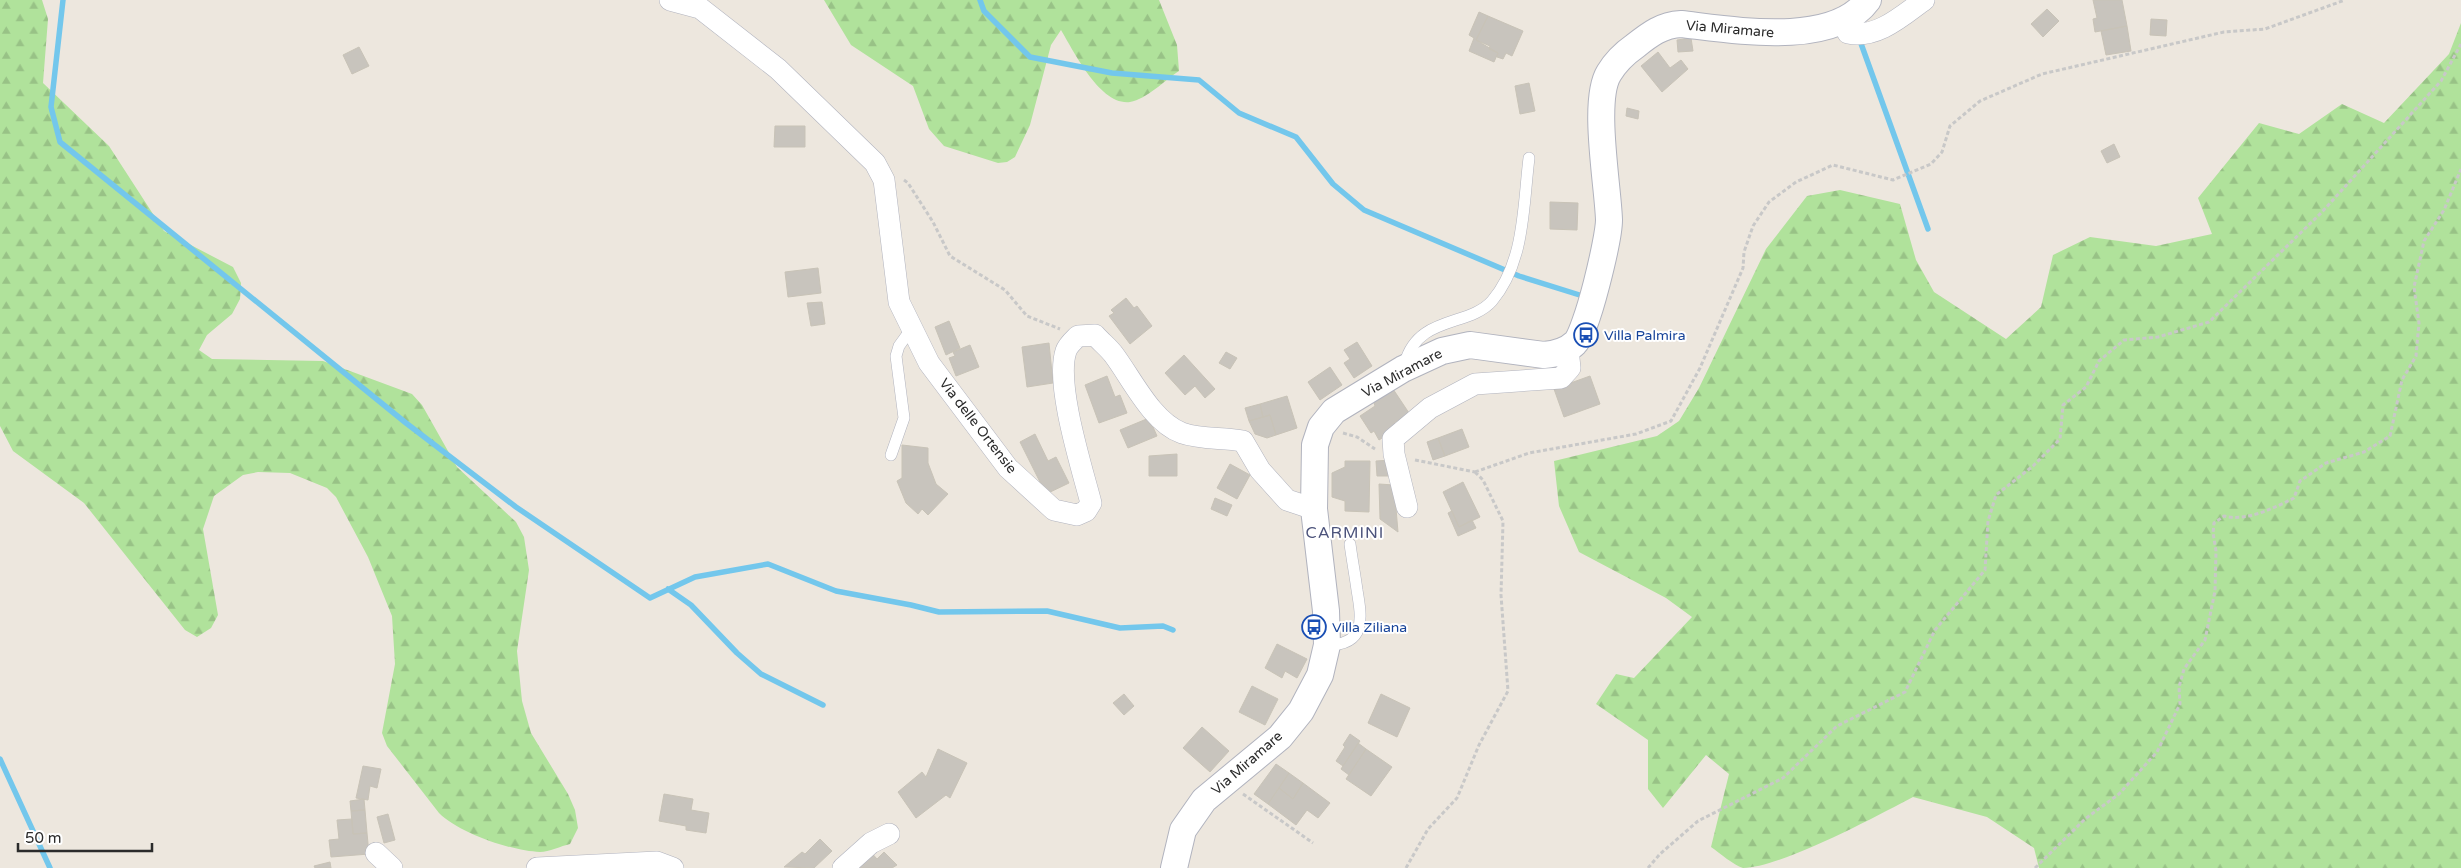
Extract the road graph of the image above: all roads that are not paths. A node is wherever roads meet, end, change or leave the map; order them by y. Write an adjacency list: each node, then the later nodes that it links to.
1 (670, 0): 6 (street, Via delle Ortensie)
2 (1868, 0): 4 (street, Via Miramare)
3 (1924, 0): 4 (street)
4 (1842, 21): 7 (street, Via Miramare)
5 (1529, 158): 8 (lane)
6 (912, 328): 9 (lane); 11 (street, Via delle Ortensie)
7 (1568, 349): 8 (street, Via Miramare); 10 (street)
8 (1403, 369): 11 (street, Via Miramare)
9 (891, 454)
10 (1407, 507)
11 (1314, 509): 13 (street, Via Miramare)
12 (1350, 544): 13 (lane)
13 (1327, 645): 20 (street, Via Miramare)
14 (890, 834): 19 (street)
15 (376, 853): 16 (street)
16 (392, 868)
17 (537, 868): 18 (street)
18 (673, 868)
19 (843, 868)
20 (1174, 868)

